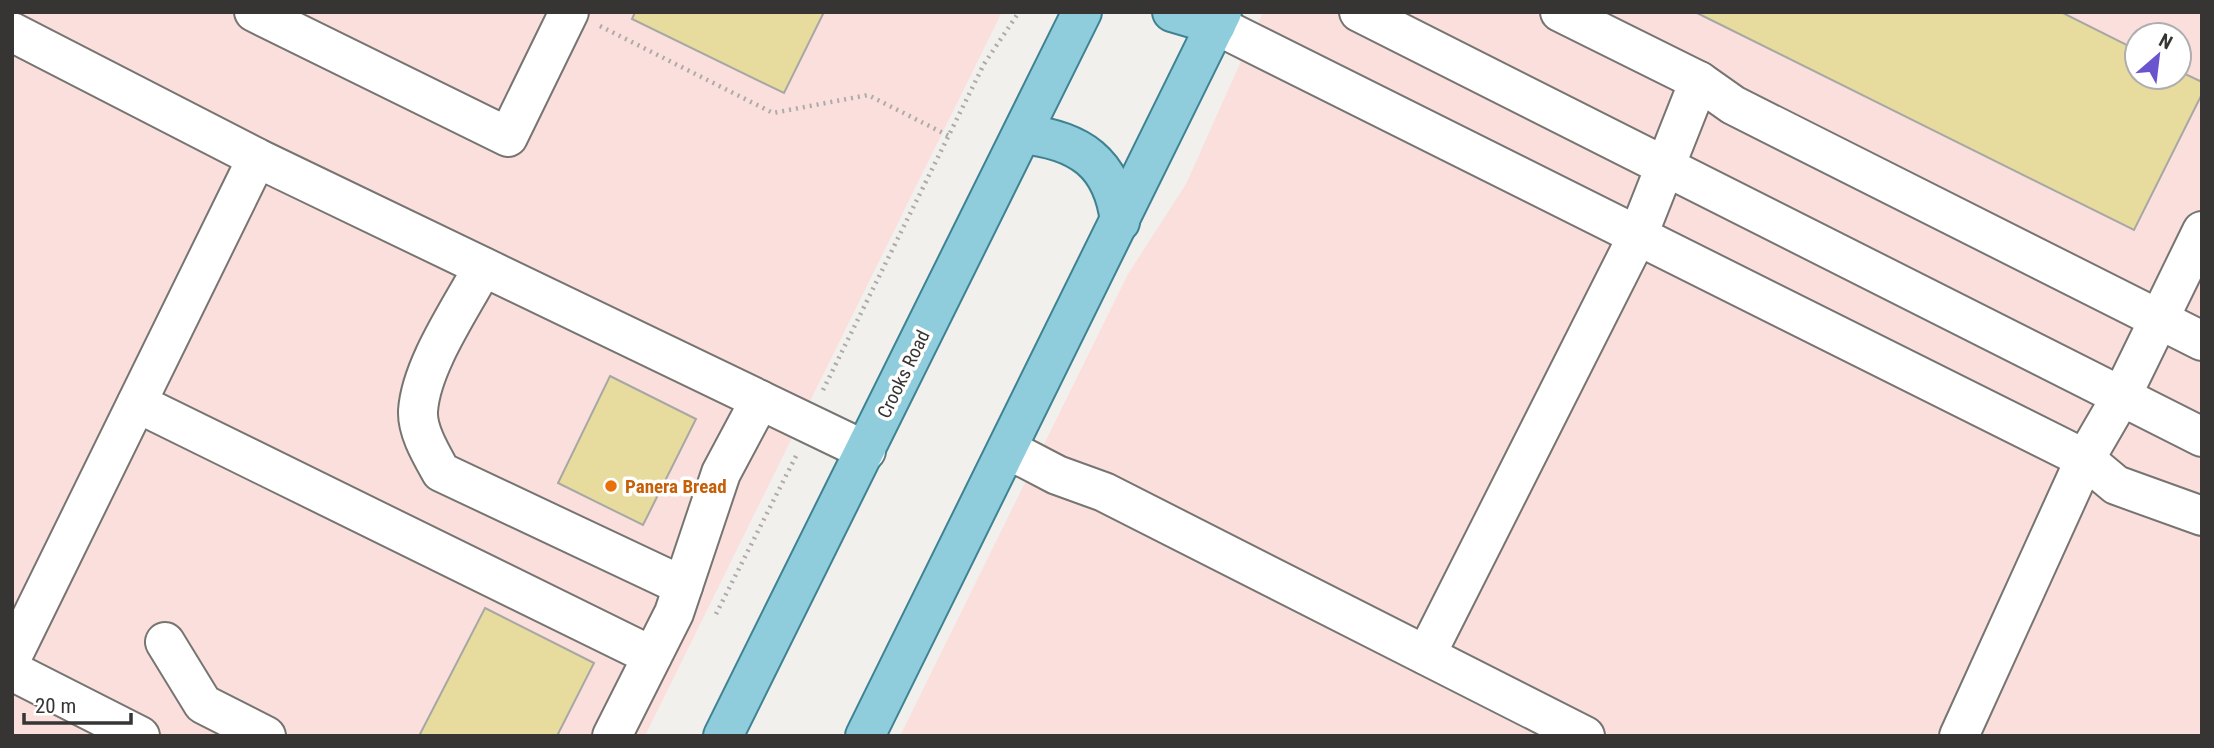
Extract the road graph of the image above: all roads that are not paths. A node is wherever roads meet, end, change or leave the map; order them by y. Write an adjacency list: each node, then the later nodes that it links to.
1 (254, 12): 6 (lane)
2 (1082, 12): 10 (main road, Crooks Road)
3 (1172, 12): 7 (main road)
4 (1359, 12): 12 (lane)
5 (1560, 12): 9 (lane)
6 (578, 16)
7 (1219, 19): 13 (main road); 15 (lane)
8 (12, 32): 11 (lane)
9 (1699, 80): 12 (lane); 17 (lane)
10 (1022, 134): 13 (main road); 24 (main road, Crooks Road)
11 (257, 158): 16 (lane); 21 (lane)
12 (1663, 166): 15 (lane); 19 (lane)
13 (1120, 222): 23 (main road)
14 (2202, 231): 17 (lane)
15 (1638, 235): 25 (lane); 29 (lane)
16 (483, 267): 20 (lane); 27 (lane)
17 (2159, 319): 18 (lane); 19 (lane)
18 (2202, 341)
19 (2121, 397): 22 (lane); 25 (lane)
20 (760, 400): 24 (lane); 27 (lane)
21 (137, 403): 30 (lane); 31 (lane)
22 (2202, 436)
23 (1007, 449): 29 (lane); 38 (main road)
24 (866, 451): 37 (main road, Crooks Road)
25 (2085, 459): 26 (lane); 40 (lane)
26 (2202, 516)
27 (683, 586): 30 (lane)
28 (165, 642): 35 (lane)
29 (1426, 655): 33 (lane)
30 (652, 656): 36 (lane)
31 (12, 657)
32 (12, 671): 34 (lane)
33 (1544, 727): 39 (lane)
34 (140, 736)
35 (266, 736)
36 (612, 736)
37 (723, 736)
38 (865, 736)
39 (1585, 736)
40 (1959, 736)

